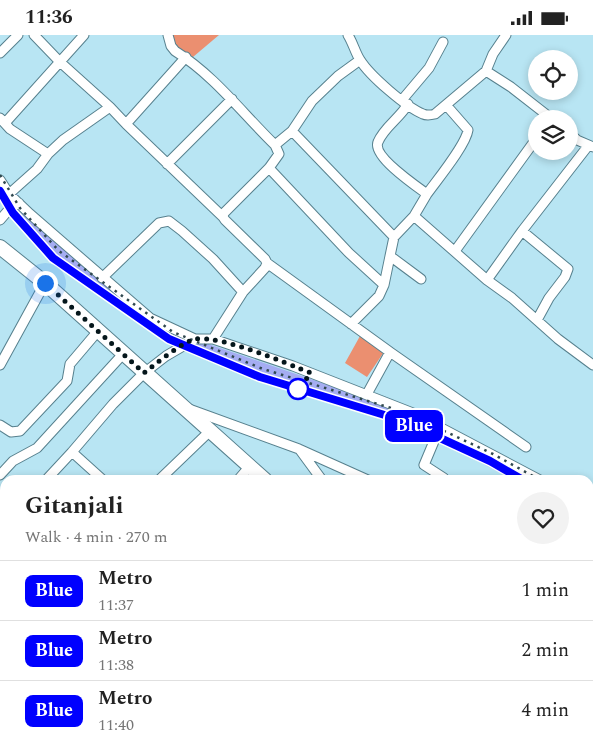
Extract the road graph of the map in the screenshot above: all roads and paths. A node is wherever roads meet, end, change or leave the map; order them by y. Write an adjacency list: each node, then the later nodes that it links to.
1 (18, 35): 8 (street)
2 (34, 35): 11 (street)
3 (84, 35): 11 (street)
4 (168, 35): 9 (street)
5 (349, 35): 10 (street)
6 (506, 35): 12 (street)
7 (443, 42): 14 (street)
8 (0, 53)
9 (186, 57): 13 (street); 19 (street)
10 (360, 60): 14 (street); 20 (street)
11 (60, 62): 16 (street); 18 (street)
12 (486, 71): 15 (street); 17 (street)
13 (232, 99): 22 (street); 26 (street)
14 (405, 102): 15 (street); 30 (street)
15 (447, 106): 30 (street)
16 (110, 107): 19 (street); 25 (street)
17 (540, 110)
18 (2, 120): 25 (street)
19 (126, 124): 26 (street)
20 (292, 131): 22 (street); 36 (street)
21 (578, 141): 23 (street)
22 (275, 145): 27 (street)
23 (590, 147): 35 (street)
24 (528, 150): 38 (street)
25 (48, 154): 29 (street)
26 (167, 165): 33 (street)
27 (269, 168): 33 (street); 45 (street)
28 (0, 180): 29 (street)
29 (9, 194): 31 (street)
30 (427, 194): 32 (street)
31 (19, 203): 34 (street); 41 (street)
32 (414, 216): 36 (street); 38 (street)
33 (222, 217): 40 (street)
34 (0, 220)
35 (522, 231): 43 (street); 47 (street)
36 (394, 237): 39 (street)
37 (0, 247): 44 (main road)
38 (455, 251): 43 (street)
39 (390, 256): 42 (street); 45 (street)
40 (267, 263): 46 (street); 48 (street)
41 (102, 279): 46 (street); 51 (street)
42 (421, 279)
43 (487, 280): 47 (street)
44 (45, 283): 49 (main road); 54 (street)
45 (384, 285): 48 (street)
46 (243, 291): 50 (street)
47 (537, 320): 55 (street)
48 (351, 324): 52 (street)
49 (98, 331): 53 (main road); 59 (street)
50 (214, 339): 51 (street); 57 (street)
51 (191, 341): 56 (street)
52 (390, 352): 57 (street); 62 (street)
53 (123, 354): 56 (main road); 65 (street)
54 (0, 365)
55 (593, 365)
56 (144, 373): 58 (main road); 64 (street)
57 (367, 394): 61 (street)
58 (187, 408): 60 (main road); 63 (street)
59 (0, 425)
60 (211, 430): 68 (street); 69 (main road)
61 (438, 432): 72 (street); 73 (street)
62 (526, 447)
63 (299, 449): 70 (street); 71 (street)
64 (72, 452): 66 (street); 67 (street)
65 (0, 475)
66 (51, 475)
67 (97, 475)
68 (164, 475)
69 (257, 475)
70 (318, 475)
71 (357, 475)
72 (439, 475)
73 (529, 475)

